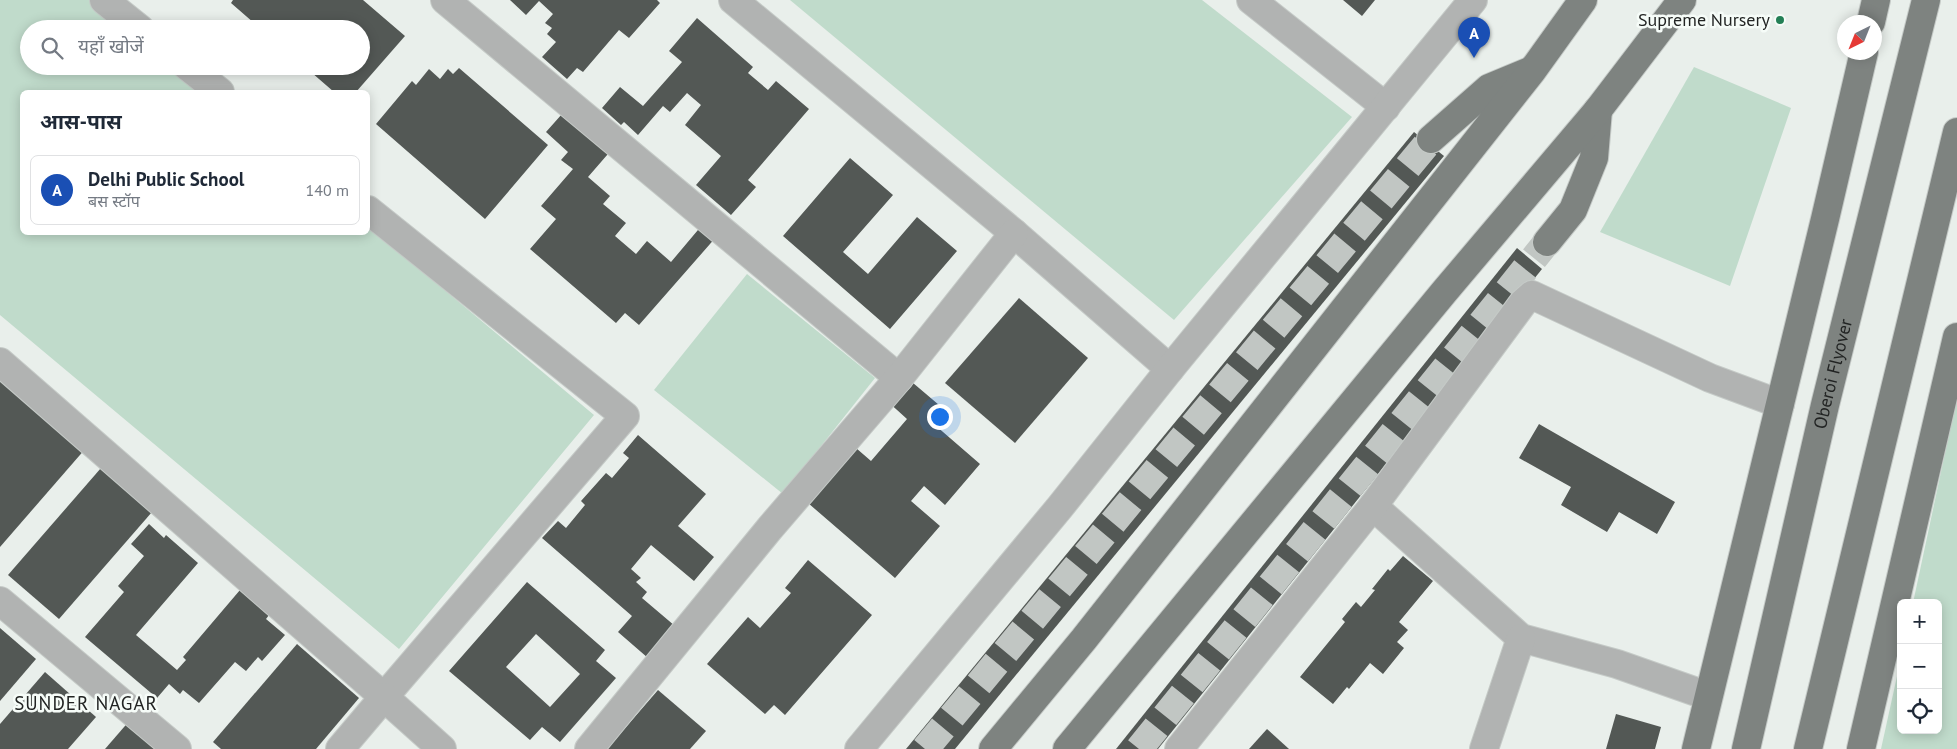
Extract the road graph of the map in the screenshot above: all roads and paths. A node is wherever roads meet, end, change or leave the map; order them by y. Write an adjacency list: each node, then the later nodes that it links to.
1 (104, 0): 11 (street)
2 (445, 0): 26 (street)
3 (733, 0): 21 (street)
4 (1251, 0): 16 (street)
5 (1474, 0): 16 (street)
6 (1583, 0): 13 (main road)
7 (1682, 0): 17 (main road)
8 (1876, 0): 10 (main road)
9 (1926, 0): 43 (main road, Oberoi Flyover)
10 (1872, 15)
11 (129, 20)
12 (1862, 60): 27 (main road)
13 (1532, 71): 19 (main road); 38 (main road)
14 (198, 75): 15 (street)
15 (217, 90)
16 (1386, 107): 25 (street)
17 (1598, 110): 22 (main road); 39 (main road)
18 (1957, 132): 44 (main road)
19 (1431, 138)
20 (370, 212): 32 (street)
21 (1014, 233): 25 (street); 26 (street)
22 (1547, 242)
23 (1957, 337): 45 (main road)
24 (0, 362): 32 (street)
25 (1170, 369): 37 (street)
26 (899, 378): 36 (street)
27 (1780, 404): 28 (street); 31 (main road)
28 (1373, 506): 30 (street); 40 (street)
29 (0, 601): 33 (street)
30 (1521, 638): 31 (street); 41 (street)
31 (1708, 696): 42 (main road)
32 (384, 697): 34 (street); 35 (street)
33 (177, 749)
34 (340, 749)
35 (442, 749)
36 (589, 749)
37 (859, 749)
38 (993, 749)
39 (1067, 749)
40 (1179, 749)
41 (1484, 749)
42 (1696, 749)
43 (1746, 749)
44 (1808, 749)
45 (1861, 749)

